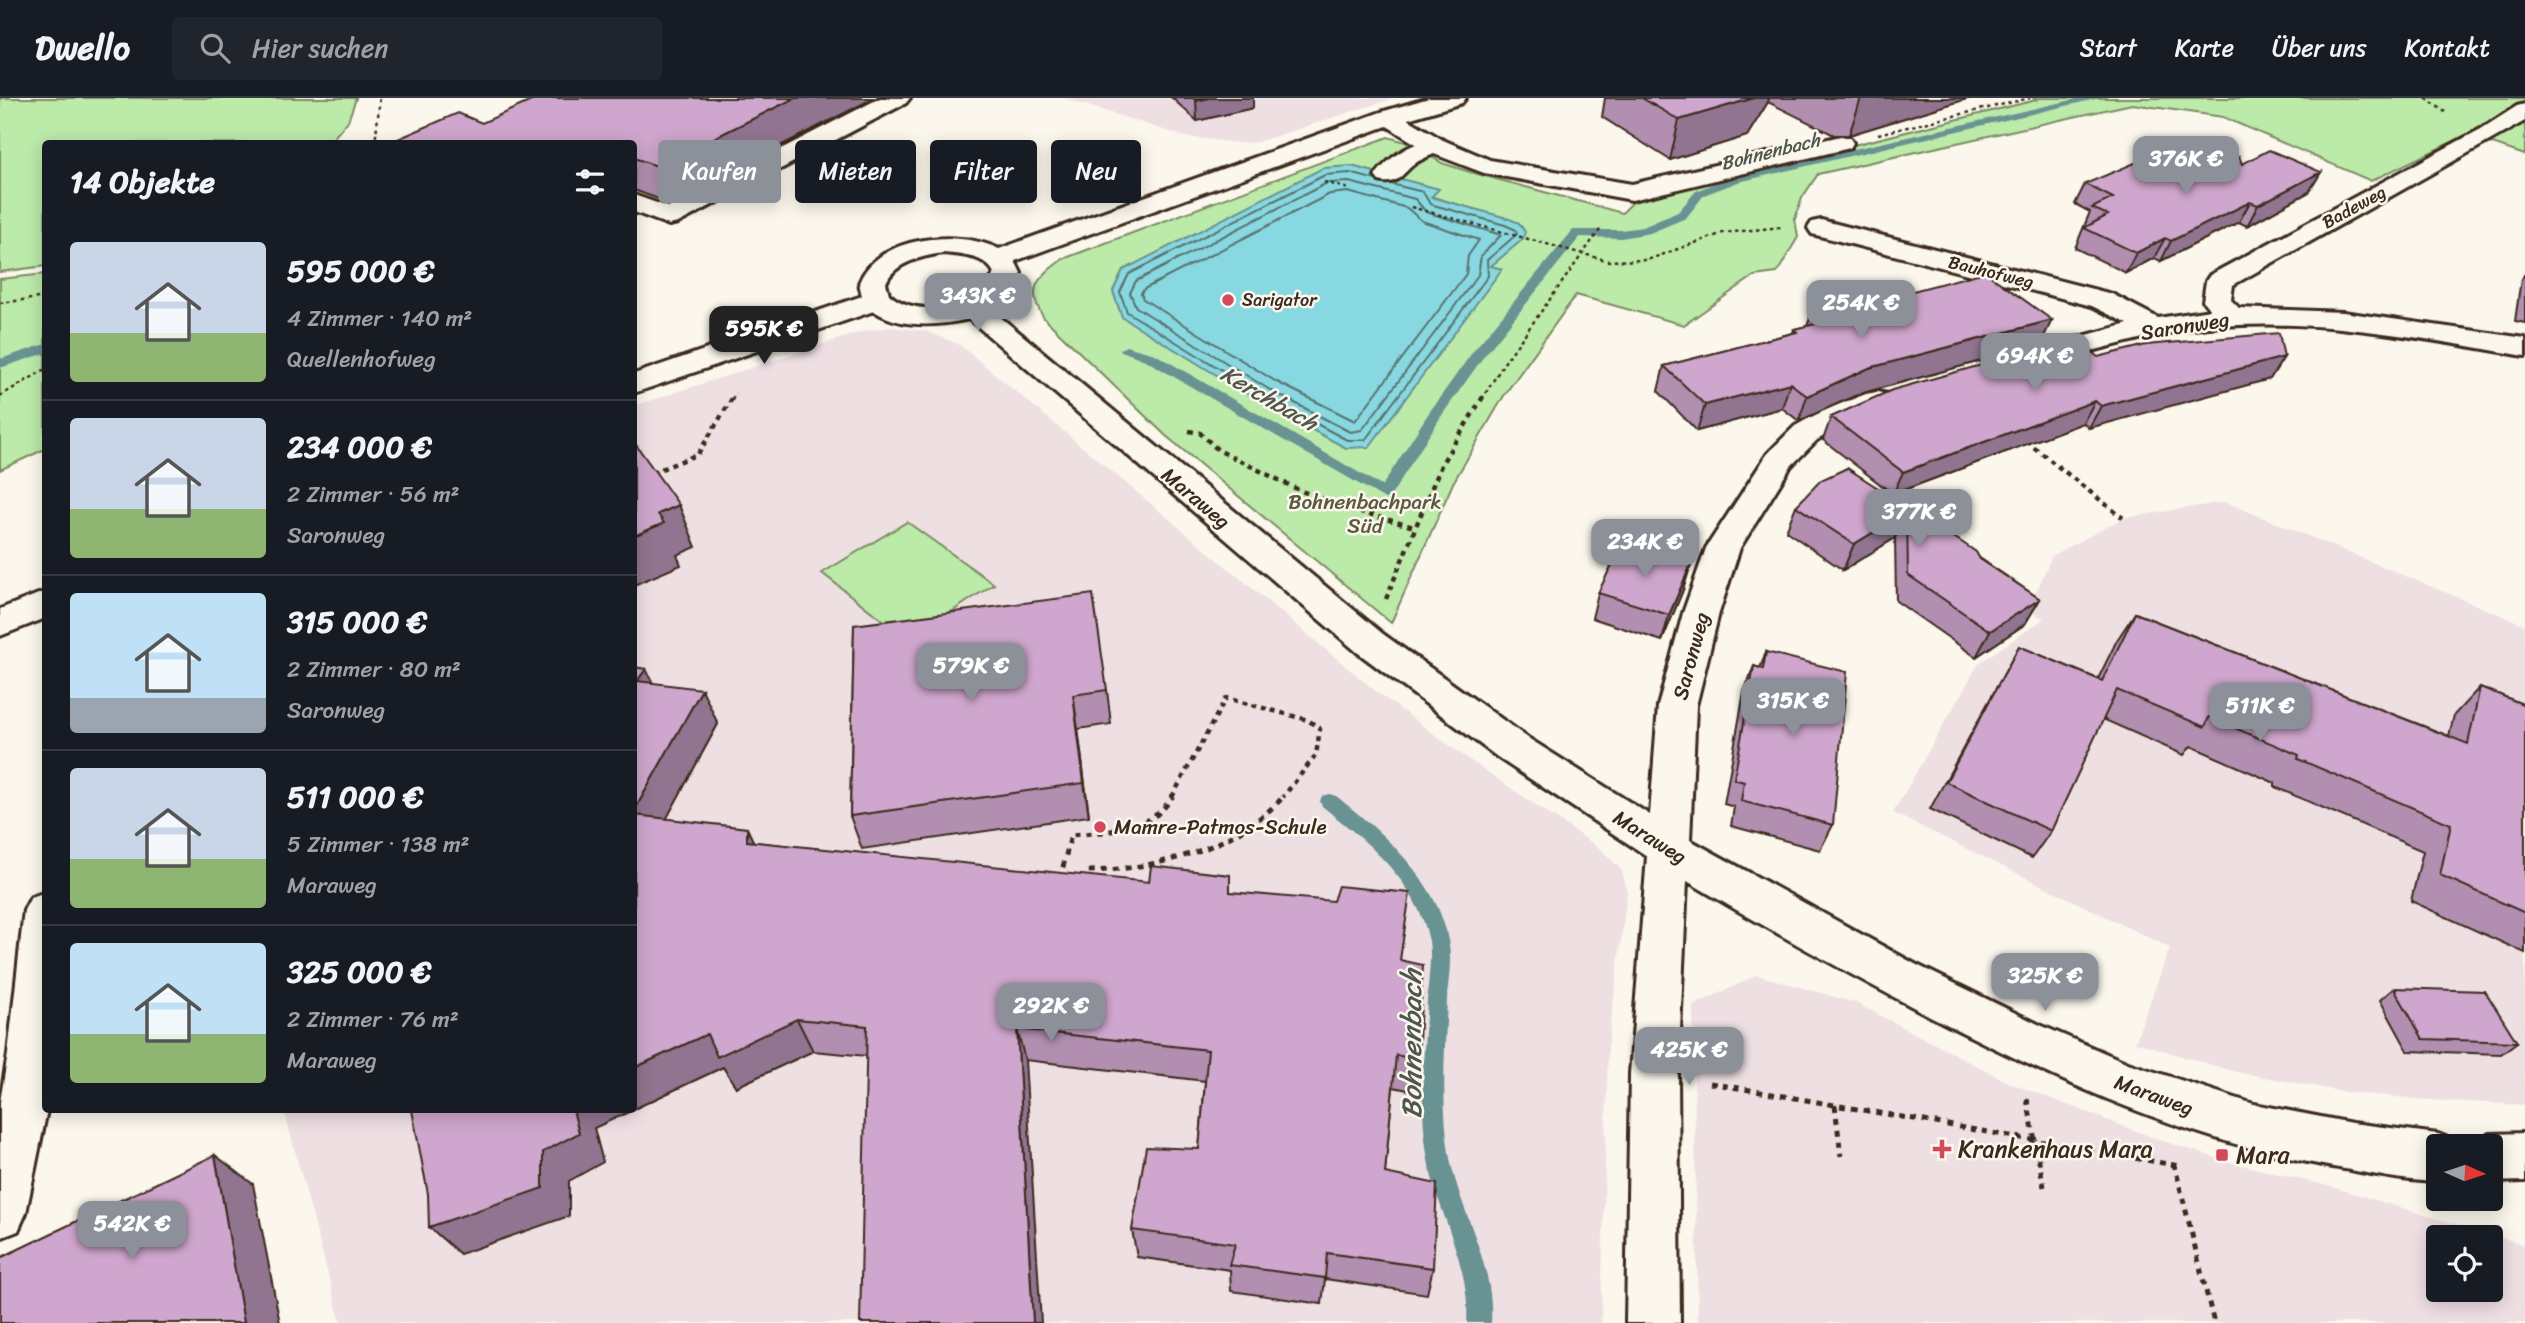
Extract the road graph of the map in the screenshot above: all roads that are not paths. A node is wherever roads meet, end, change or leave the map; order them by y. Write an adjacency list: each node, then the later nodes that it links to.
1 (898, 98): 8 (street)
2 (1454, 98): 4 (street)
3 (2525, 111): 13 (street, Badeweg)
4 (1389, 117): 6 (street); 10 (street)
5 (1841, 143): 6 (street)
6 (1434, 145): 7 (street)
7 (1388, 176)
8 (637, 204)
9 (1821, 229): 14 (street, Bauhofweg)
10 (999, 258): 11 (street); 12 (street)
11 (877, 300): 12 (street); 17 (street)
12 (974, 309): 21 (street, Maraweg)
13 (2231, 317): 14 (street, Saronweg); 15 (street, Saronweg)
14 (2155, 328): 16 (street, Saronweg)
15 (2525, 347)
16 (2001, 366)
17 (637, 383)
18 (1910, 391): 21 (street, Saronweg)
19 (42, 605): 20 (street)
20 (0, 623)
21 (1667, 850): 23 (street, Maraweg); 27 (street, Saronweg)
22 (42, 952): 26 (street)
23 (2426, 1156)
24 (2525, 1157): 25 (street)
25 (2503, 1158)
26 (0, 1213)
27 (1653, 1323)

